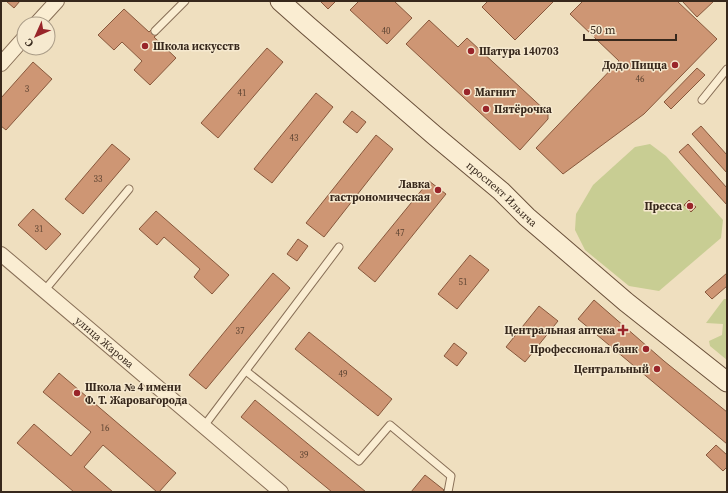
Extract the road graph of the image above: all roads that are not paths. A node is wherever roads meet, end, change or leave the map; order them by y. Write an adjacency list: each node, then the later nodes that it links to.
1 (57, 1): 4 (street)
2 (185, 1): 5 (lane)
3 (280, 1): 15 (street, проспект Ильича)
4 (43, 16)
5 (154, 31)
6 (16, 47): 7 (street)
7 (1, 64)
8 (727, 69): 9 (lane)
9 (702, 100)
10 (129, 189): 13 (lane)
11 (339, 247): 14 (lane)
12 (1, 254): 13 (street, улица Жарова)
13 (44, 291): 16 (street, улица Жарова)
14 (246, 371): 16 (lane); 18 (lane)
15 (727, 382)
16 (204, 426): 17 (street, улица Жарова)
17 (281, 492)
18 (448, 492)

